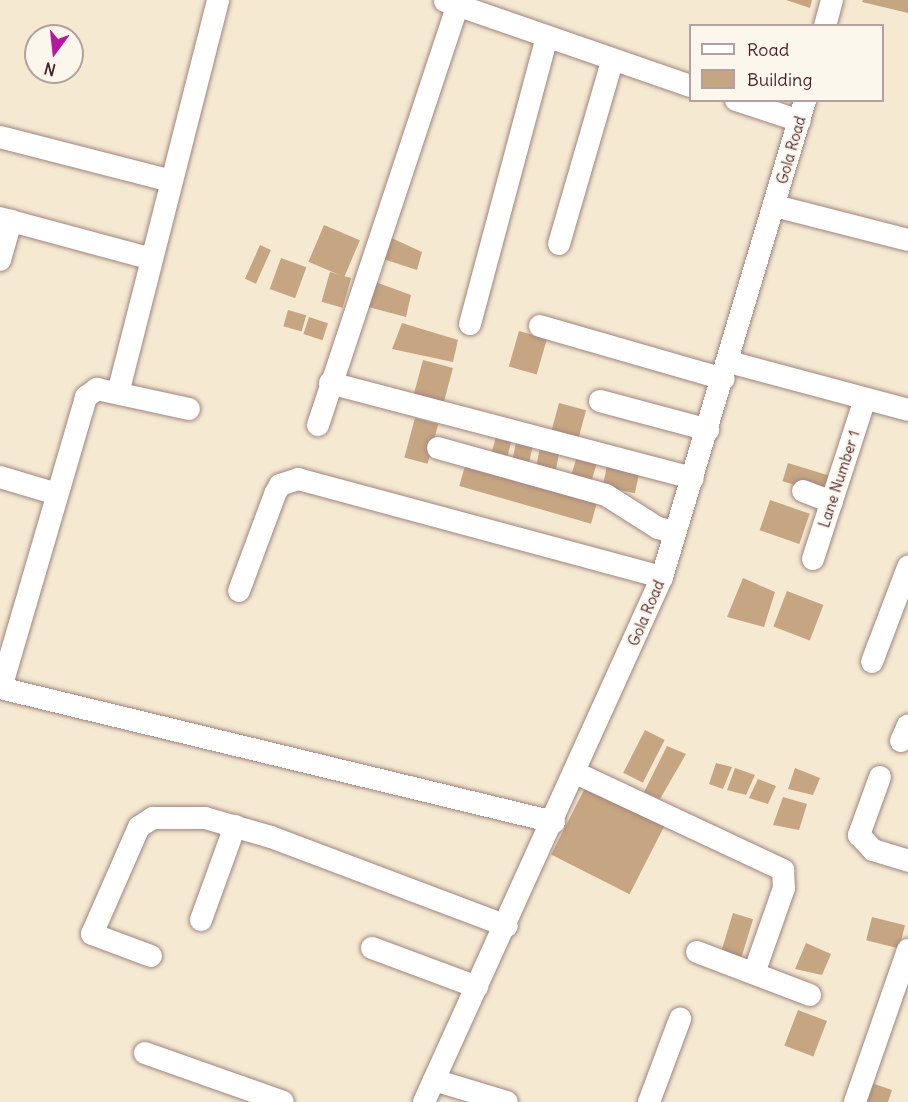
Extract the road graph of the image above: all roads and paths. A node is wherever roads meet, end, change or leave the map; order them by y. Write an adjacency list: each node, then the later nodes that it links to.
1 (218, 0): 11 (street)
2 (832, 0): 4 (street)
3 (450, 2): 5 (street); 21 (street)
4 (826, 24)
5 (547, 37): 6 (street); 18 (street)
6 (612, 61): 7 (street); 15 (street)
7 (689, 86)
8 (748, 102): 9 (street)
9 (803, 111): 12 (street, Gola Road)
10 (0, 137): 11 (street)
11 (171, 181): 16 (street)
12 (775, 206): 14 (street); 20 (street, Gola Road)
13 (5, 219): 16 (street); 17 (street)
14 (908, 240)
15 (559, 244)
16 (152, 259): 22 (street)
17 (0, 260)
18 (470, 324)
19 (540, 326): 20 (street)
20 (726, 370): 23 (street); 28 (street, Gola Road)
21 (330, 382): 27 (street); 31 (street)
22 (118, 393): 25 (street); 33 (street)
23 (865, 399): 26 (street); 34 (street, Lane Number 1)
24 (600, 401): 28 (street)
25 (189, 409)
26 (908, 410)
27 (318, 425)
28 (708, 430): 31 (street, Gola Road)
29 (438, 448): 35 (street)
30 (0, 477): 33 (street)
31 (693, 478): 35 (street, Gola Road)
32 (803, 491): 34 (street)
33 (57, 494): 41 (street)
34 (832, 502): 36 (street, Lane Number 1)
35 (675, 532): 38 (street, Gola Road)
36 (813, 559)
37 (908, 567): 40 (street)
38 (662, 577): 39 (street); 42 (street, Gola Road)
39 (239, 591)
40 (872, 662)
41 (0, 688): 44 (street)
42 (576, 773): 44 (street, Gola Road); 53 (street)
43 (880, 777): 46 (street)
44 (554, 822): 48 (street, Gola Road)
45 (235, 826): 47 (street); 48 (street); 52 (street)
46 (908, 861)
47 (201, 920)
48 (507, 926): 54 (street, Gola Road)
49 (372, 948): 54 (street)
50 (908, 950): 63 (street)
51 (698, 952): 53 (street)
52 (151, 956)
53 (754, 973): 55 (street)
54 (468, 984): 58 (street, Gola Road)
55 (810, 994)
56 (680, 1019): 62 (street)
57 (145, 1053): 59 (street)
58 (434, 1080): 60 (street, Gola Road); 61 (street)
59 (283, 1102)
60 (424, 1102)
61 (507, 1102)
62 (649, 1102)
63 (855, 1102)

